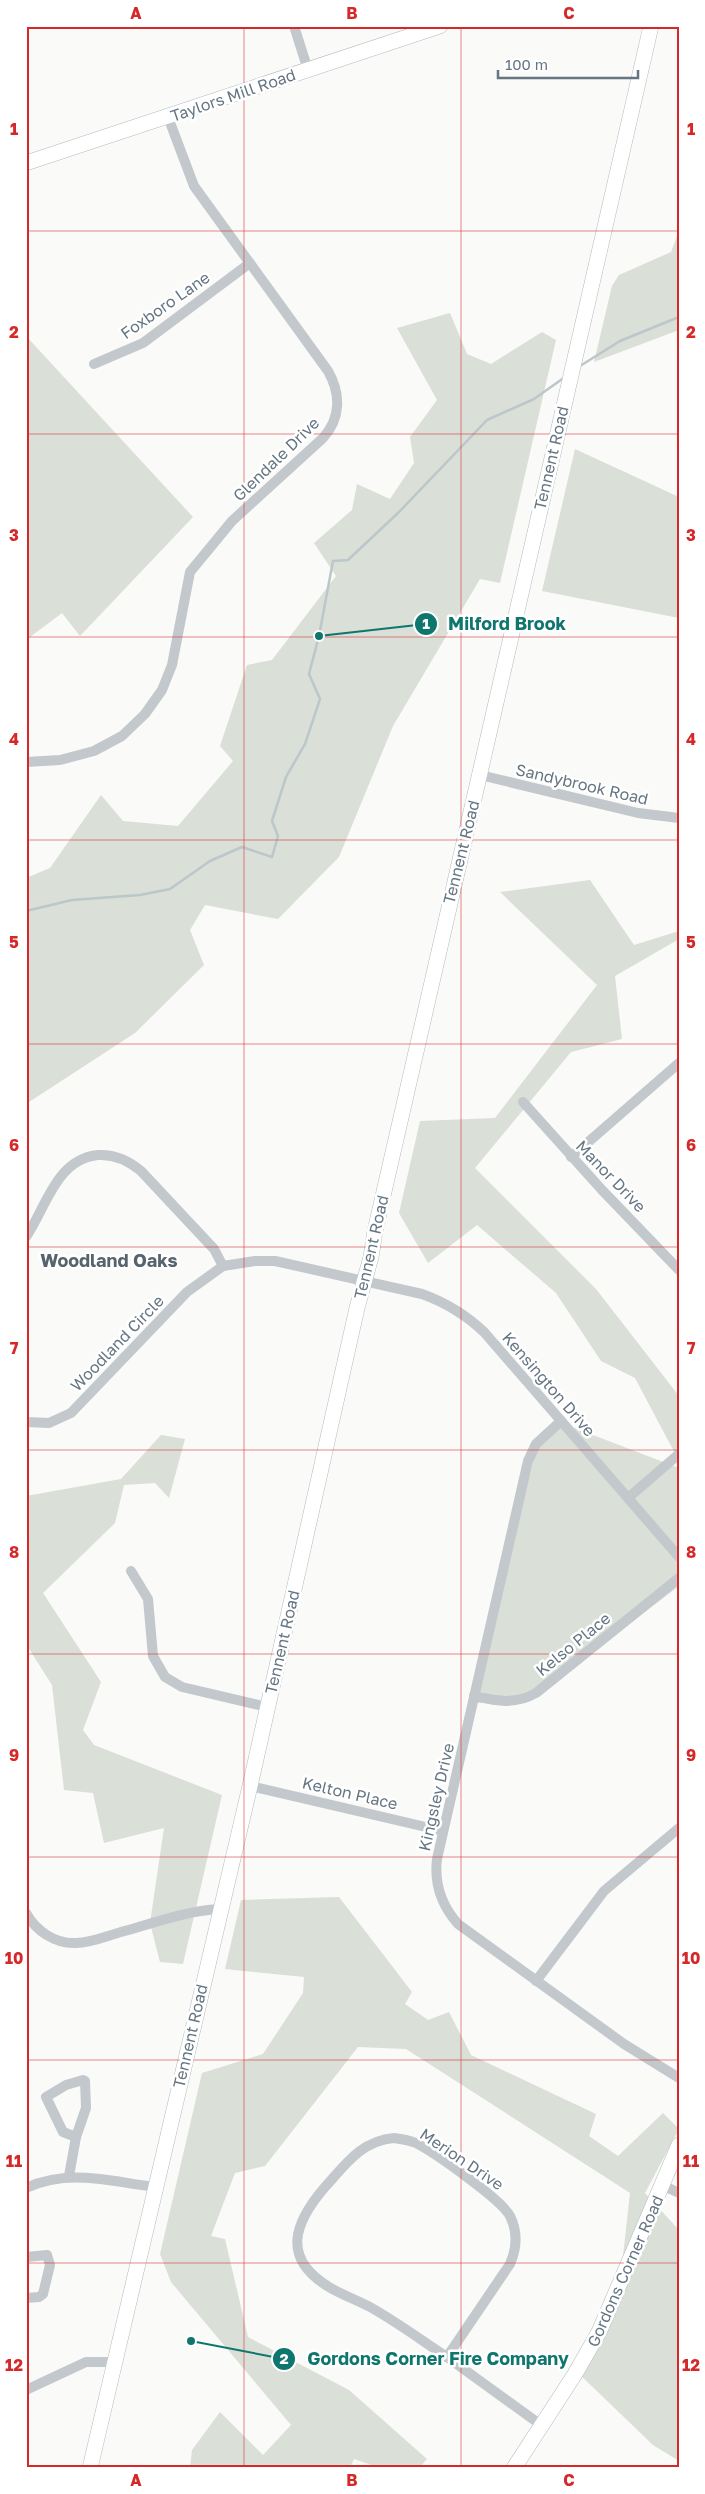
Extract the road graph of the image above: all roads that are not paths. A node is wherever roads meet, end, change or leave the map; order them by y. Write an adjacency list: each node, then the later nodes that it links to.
1 (294, 26): 5 (street)
2 (440, 26): 4 (street, Taylors Mill Road)
3 (651, 26): 11 (street, Tennent Road)
4 (412, 31): 5 (street, Taylors Mill Road)
5 (308, 70): 6 (street, Taylors Mill Road)
6 (168, 117): 7 (street, Taylors Mill Road); 8 (street, Glendale Drive)
7 (26, 164)
8 (250, 264): 9 (street, Foxboro Lane); 10 (street, Glendale Drive)
9 (94, 364)
10 (26, 762)
11 (480, 775): 12 (street, Sandybrook Road); 19 (street, Tennent Road)
12 (679, 818)
13 (679, 1063): 15 (street)
14 (523, 1102): 15 (street, Manor Drive)
15 (571, 1156): 18 (street, Manor Drive)
16 (26, 1237): 17 (street)
17 (223, 1266): 19 (street, Woodland Circle); 21 (street, Woodland Circle)
18 (679, 1270)
19 (365, 1281): 20 (street, Kensington Drive); 28 (street, Tennent Road)
20 (561, 1421): 23 (street, Kensington Drive); 27 (street, Kingsley Drive)
21 (26, 1422)
22 (679, 1454): 23 (street)
23 (628, 1498): 24 (street, Kensington Drive)
24 (679, 1556)
25 (132, 1571): 28 (street)
26 (679, 1578): 27 (street, Kelso Place)
27 (474, 1696): 31 (street, Kingsley Drive)
28 (267, 1707): 29 (street, Tennent Road)
29 (250, 1786): 31 (street, Kelton Place); 32 (street, Tennent Road)
30 (679, 1828): 34 (street)
31 (444, 1831): 34 (street, Kingsley Drive)
32 (219, 1909): 33 (street); 40 (street, Tennent Road)
33 (26, 1913)
34 (536, 1981): 35 (street, Kingsley Drive)
35 (679, 2078)
36 (76, 2137): 36 (street); 38 (street)
37 (679, 2145): 39 (street, Gordons Corner Road)
38 (69, 2176): 40 (street); 41 (street)
39 (662, 2186): 42 (street); 48 (street, Gordons Corner Road)
40 (156, 2187): 46 (street, Tennent Road)
41 (26, 2188)
42 (679, 2193)
43 (26, 2257): 44 (street)
44 (26, 2298)
45 (447, 2357): 45 (street, Merion Drive); 48 (street, Merion Drive)
46 (115, 2362): 47 (street); 49 (street, Tennent Road)
47 (26, 2390)
48 (541, 2425): 50 (street, Gordons Corner Road)
49 (90, 2468)
50 (514, 2468)

